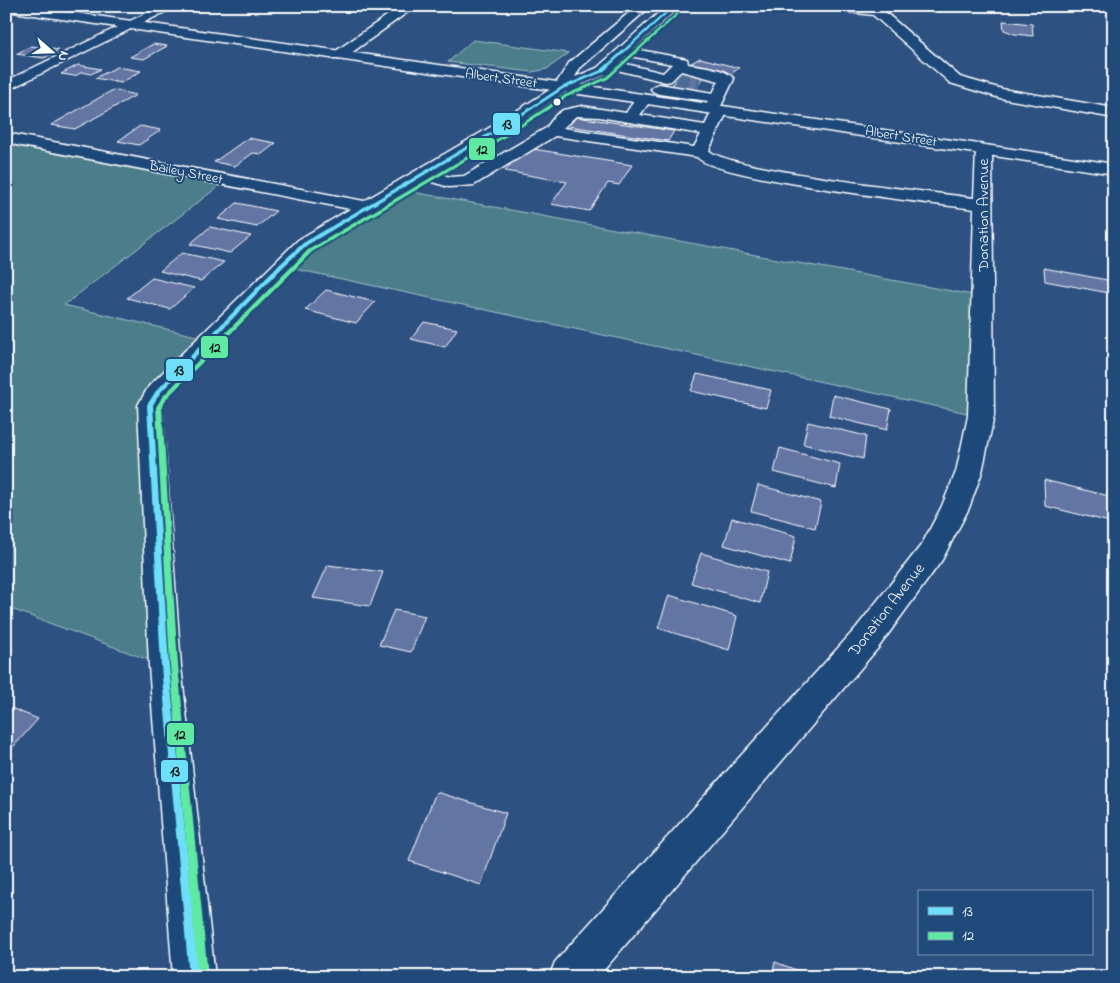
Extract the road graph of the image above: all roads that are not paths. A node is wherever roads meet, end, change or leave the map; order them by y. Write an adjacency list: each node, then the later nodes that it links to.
1 (171, 6): 8 (street)
2 (410, 6): 10 (street)
3 (645, 6): 17 (street)
4 (674, 6): 9 (street)
5 (849, 6): 7 (street)
6 (6, 8): 8 (street, Albert Street)
7 (882, 9): 20 (street)
8 (131, 26): 10 (street, Albert Street); 16 (street)
9 (624, 51): 11 (street); 12 (street)
10 (338, 56): 17 (street, Albert Street)
11 (652, 56): 13 (street); 15 (street)
12 (610, 64): 13 (street); 17 (street)
13 (635, 70): 15 (street)
14 (700, 83): 18 (street)
15 (663, 85): 17 (street, Albert Street); 18 (street, Albert Street); 18 (street); 21 (street)
16 (6, 87)
17 (562, 88): 19 (street)
18 (720, 96): 23 (street); 27 (street, Albert Street)
19 (528, 110): 22 (street); 24 (street)
20 (1114, 113)
21 (630, 118): 22 (street); 23 (street)
22 (556, 125): 26 (street); 28 (street)
23 (709, 130): 28 (street)
24 (495, 131): 26 (street); 30 (street)
25 (6, 138): 32 (street, Bailey Street)
26 (532, 142): 30 (street)
27 (984, 150): 29 (street, Albert Street); 31 (street, Donation Avenue)
28 (702, 153): 31 (street)
29 (1114, 168)
30 (423, 174): 32 (street)
31 (984, 205): 34 (street, Donation Avenue)
32 (366, 207): 33 (street)
33 (194, 977)
34 (570, 977)

